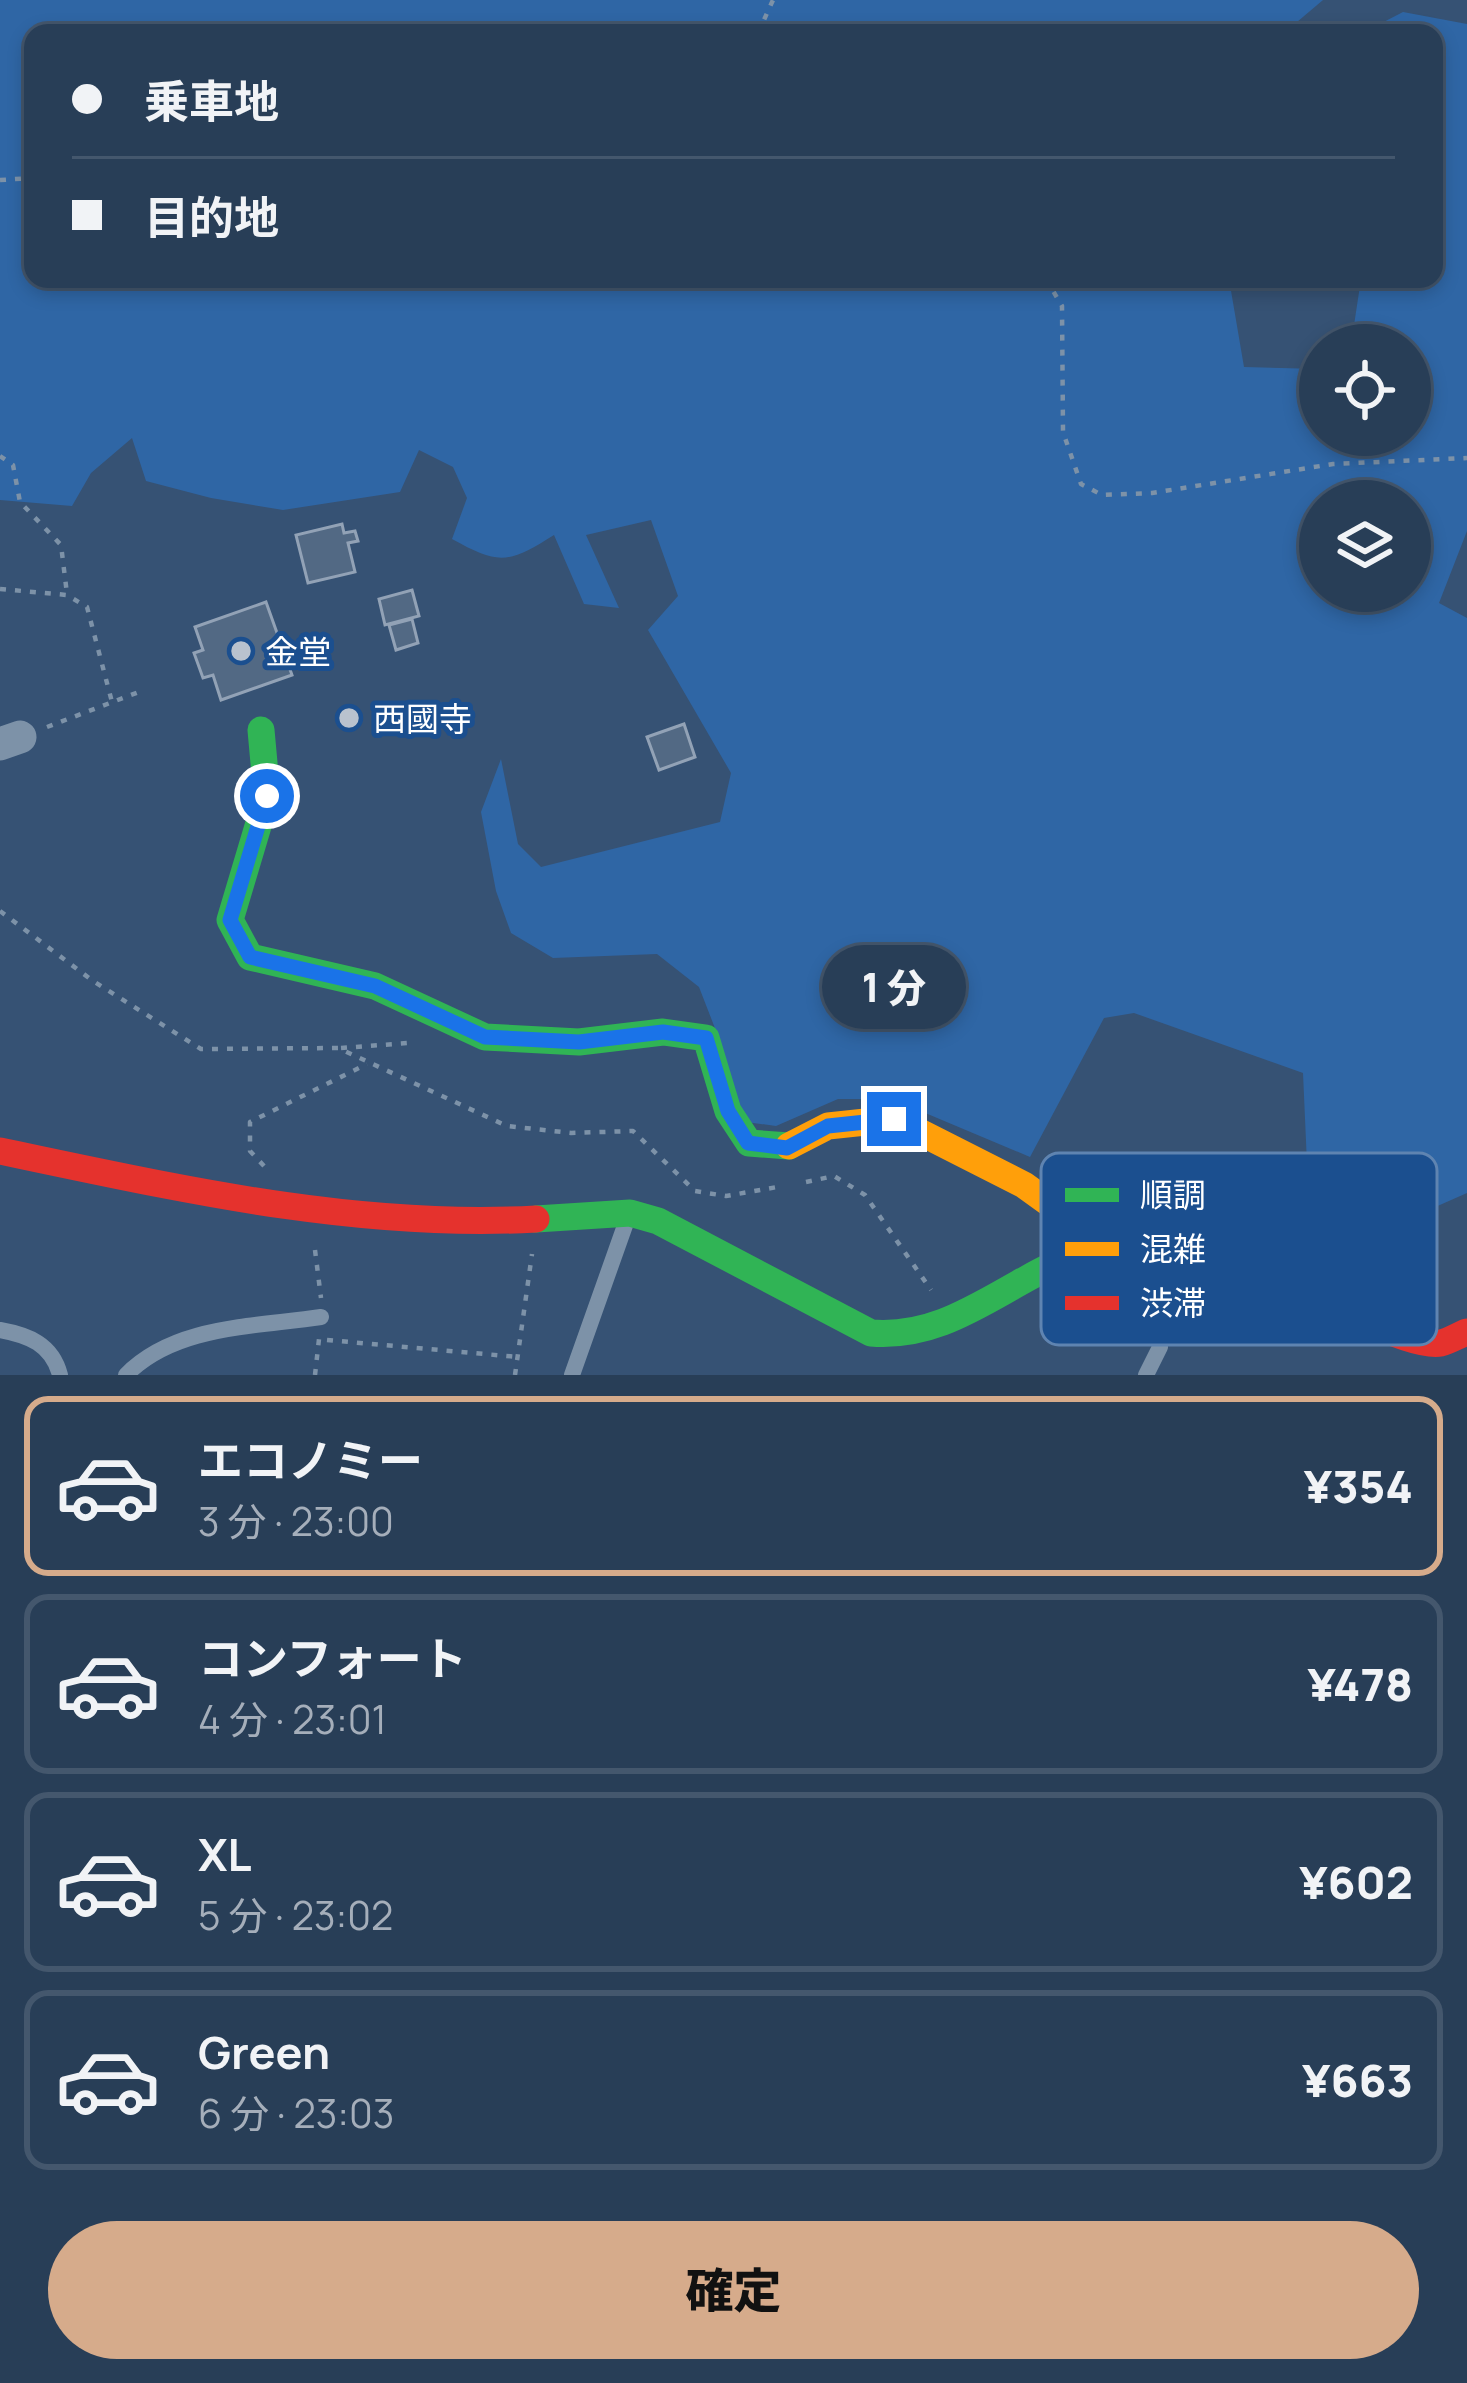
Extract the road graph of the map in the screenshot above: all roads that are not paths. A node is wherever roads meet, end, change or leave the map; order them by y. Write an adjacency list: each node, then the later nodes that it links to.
1 (260, 730): 3 (street)
2 (0, 1151): 4 (street)
3 (1041, 1197)
4 (630, 1213): 6 (street); 15 (lane)
5 (1041, 1272): 6 (street)
6 (1028, 1278): 7 (lane)
7 (1041, 1279)
8 (321, 1317): 14 (lane)
9 (0, 1330): 13 (lane)
10 (1467, 1332): 11 (street)
11 (1437, 1343)
12 (1160, 1345): 16 (lane)
13 (60, 1375)
14 (126, 1375)
15 (572, 1375)
16 (1146, 1375)

